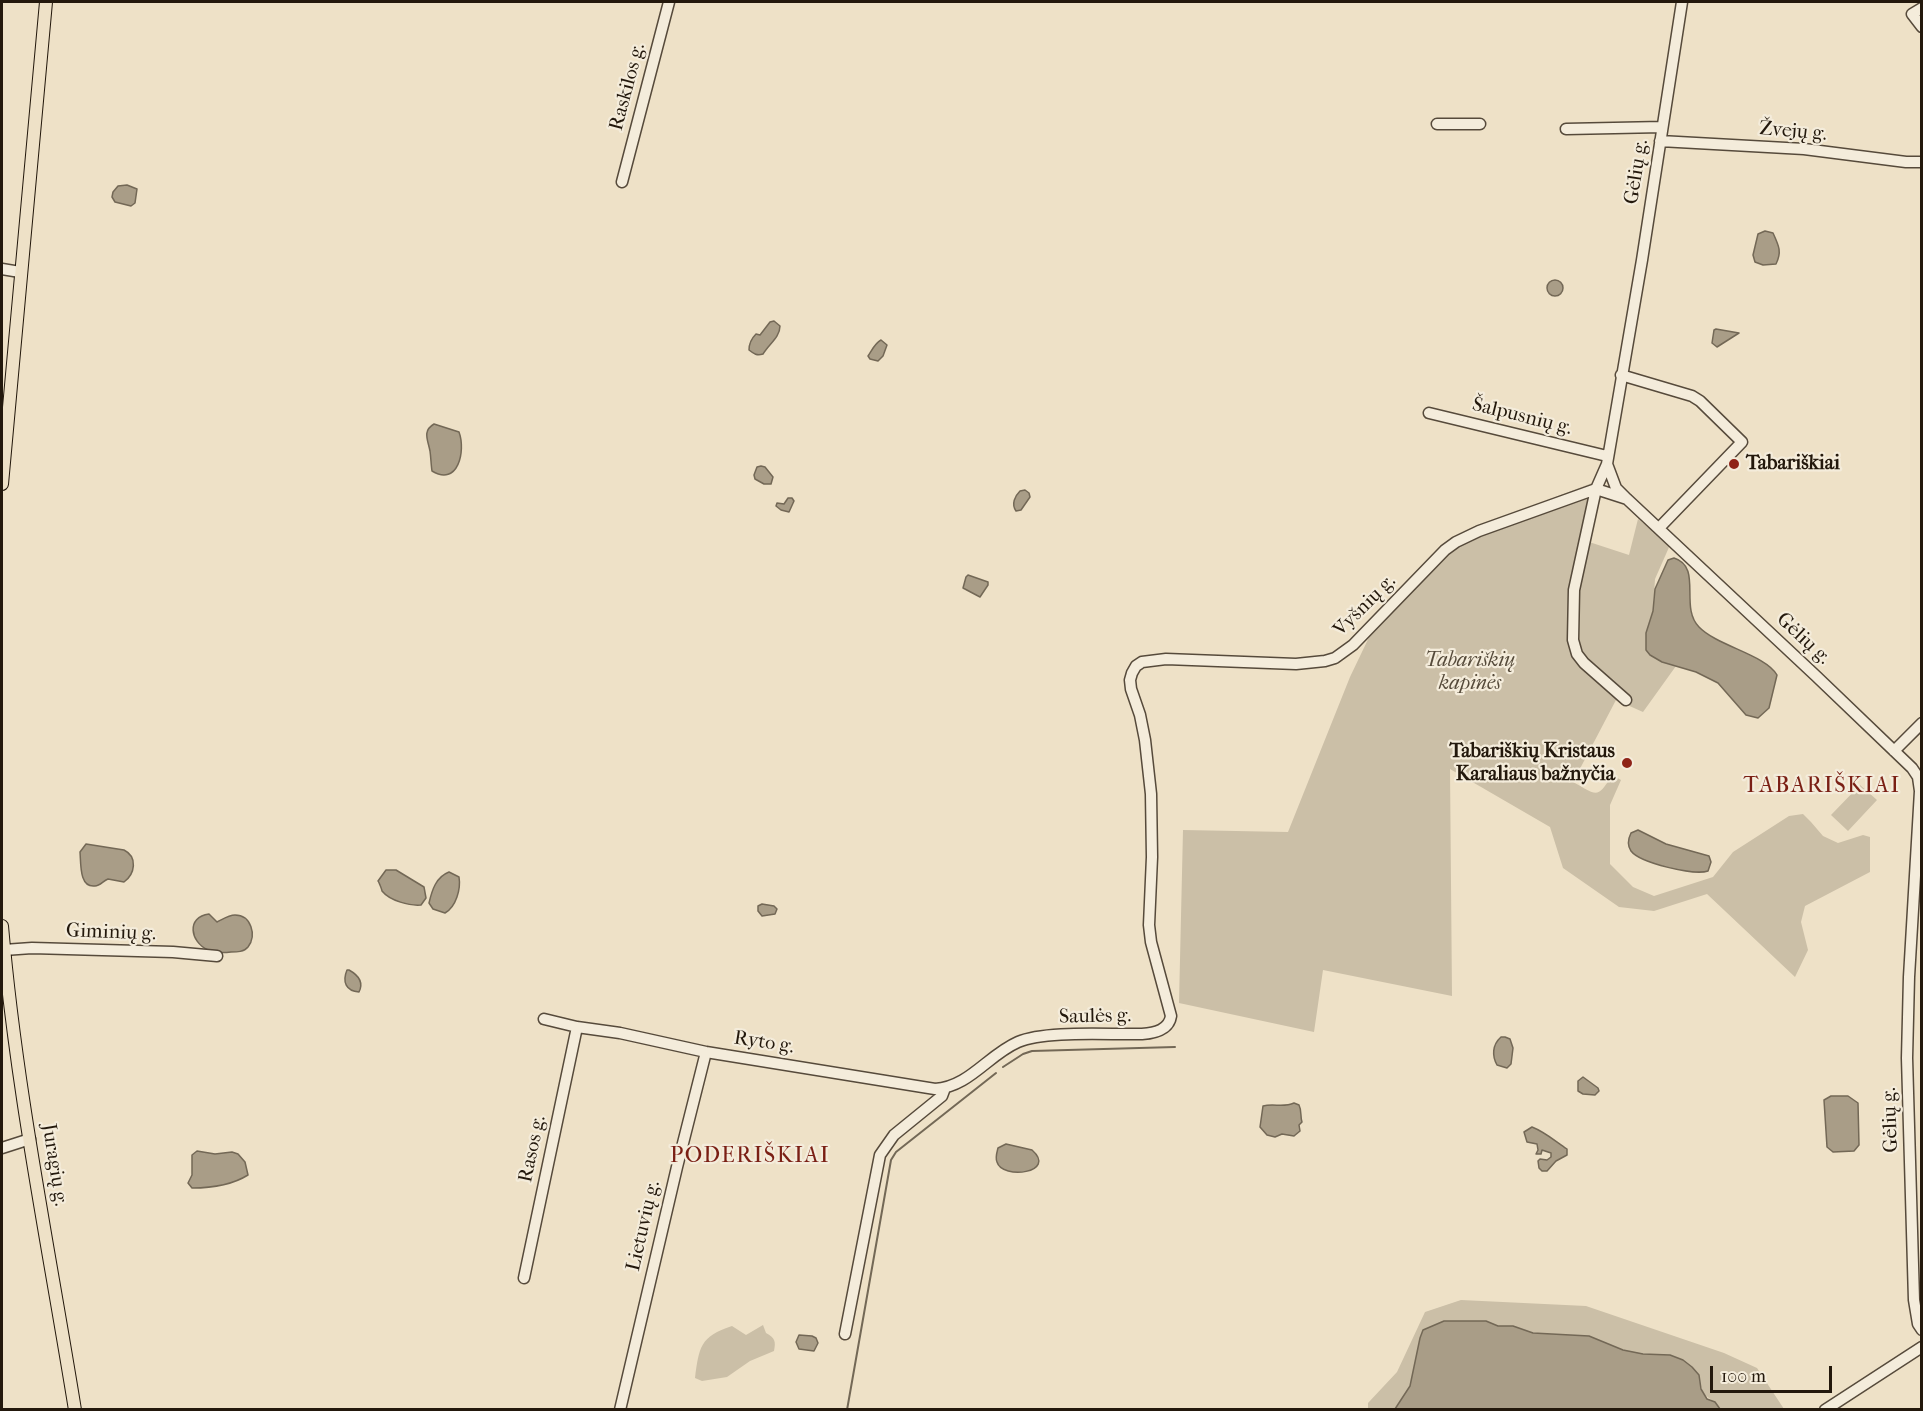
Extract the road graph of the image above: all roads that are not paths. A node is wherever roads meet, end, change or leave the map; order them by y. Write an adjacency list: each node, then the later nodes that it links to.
1 (46, 2): 14 (main road)
2 (669, 2): 12 (street, Raskilos g.)
3 (1682, 2): 8 (street, Gėlių g.)
4 (1922, 8): 5 (street)
5 (1922, 27)
6 (1437, 124): 7 (street)
7 (1480, 124)
8 (1662, 127): 9 (street); 10 (street, Gėlių g.)
9 (1566, 129)
10 (1660, 141): 11 (street, Žvejų g.); 15 (street, Gėlių g.)
11 (1922, 162)
12 (622, 182)
13 (2, 269): 14 (street)
14 (21, 272): 18 (main road)
15 (1621, 375): 17 (street, Gėlių g.); 21 (street)
16 (1429, 413): 17 (street, Šalpusnių g.)
17 (1607, 460): 19 (street); 20 (street, Gėlių g.)
18 (2, 484)
19 (1596, 489): 20 (street); 22 (street, Vyšnių g.); 23 (street)
20 (1627, 499): 21 (street, Gėlių g.)
21 (1659, 528): 25 (street, Gėlių g.)
22 (1136, 666): 32 (street, Saulės g.)
23 (1626, 700)
24 (1922, 723): 25 (street)
25 (1894, 751): 36 (street, Gėlių g.)
26 (2, 927): 27 (main road, Juragių g.)
27 (4, 950): 28 (street, Giminių g.); 33 (main road, Juragių g.)
28 (217, 956)
29 (544, 1019): 30 (street, Ryto g.)
30 (577, 1027): 31 (street, Ryto g.); 35 (street, Rasos g.)
31 (706, 1052): 32 (street, Ryto g.); 41 (street, Lietuvių g.)
32 (945, 1088): 37 (street, Saulės g.)
33 (30, 1139): 34 (street); 40 (main road, Juragių g.)
34 (2, 1148)
35 (524, 1278)
36 (1922, 1330)
37 (845, 1334)
38 (1922, 1347): 39 (street)
39 (1828, 1409)
40 (75, 1410)
41 (620, 1410)

